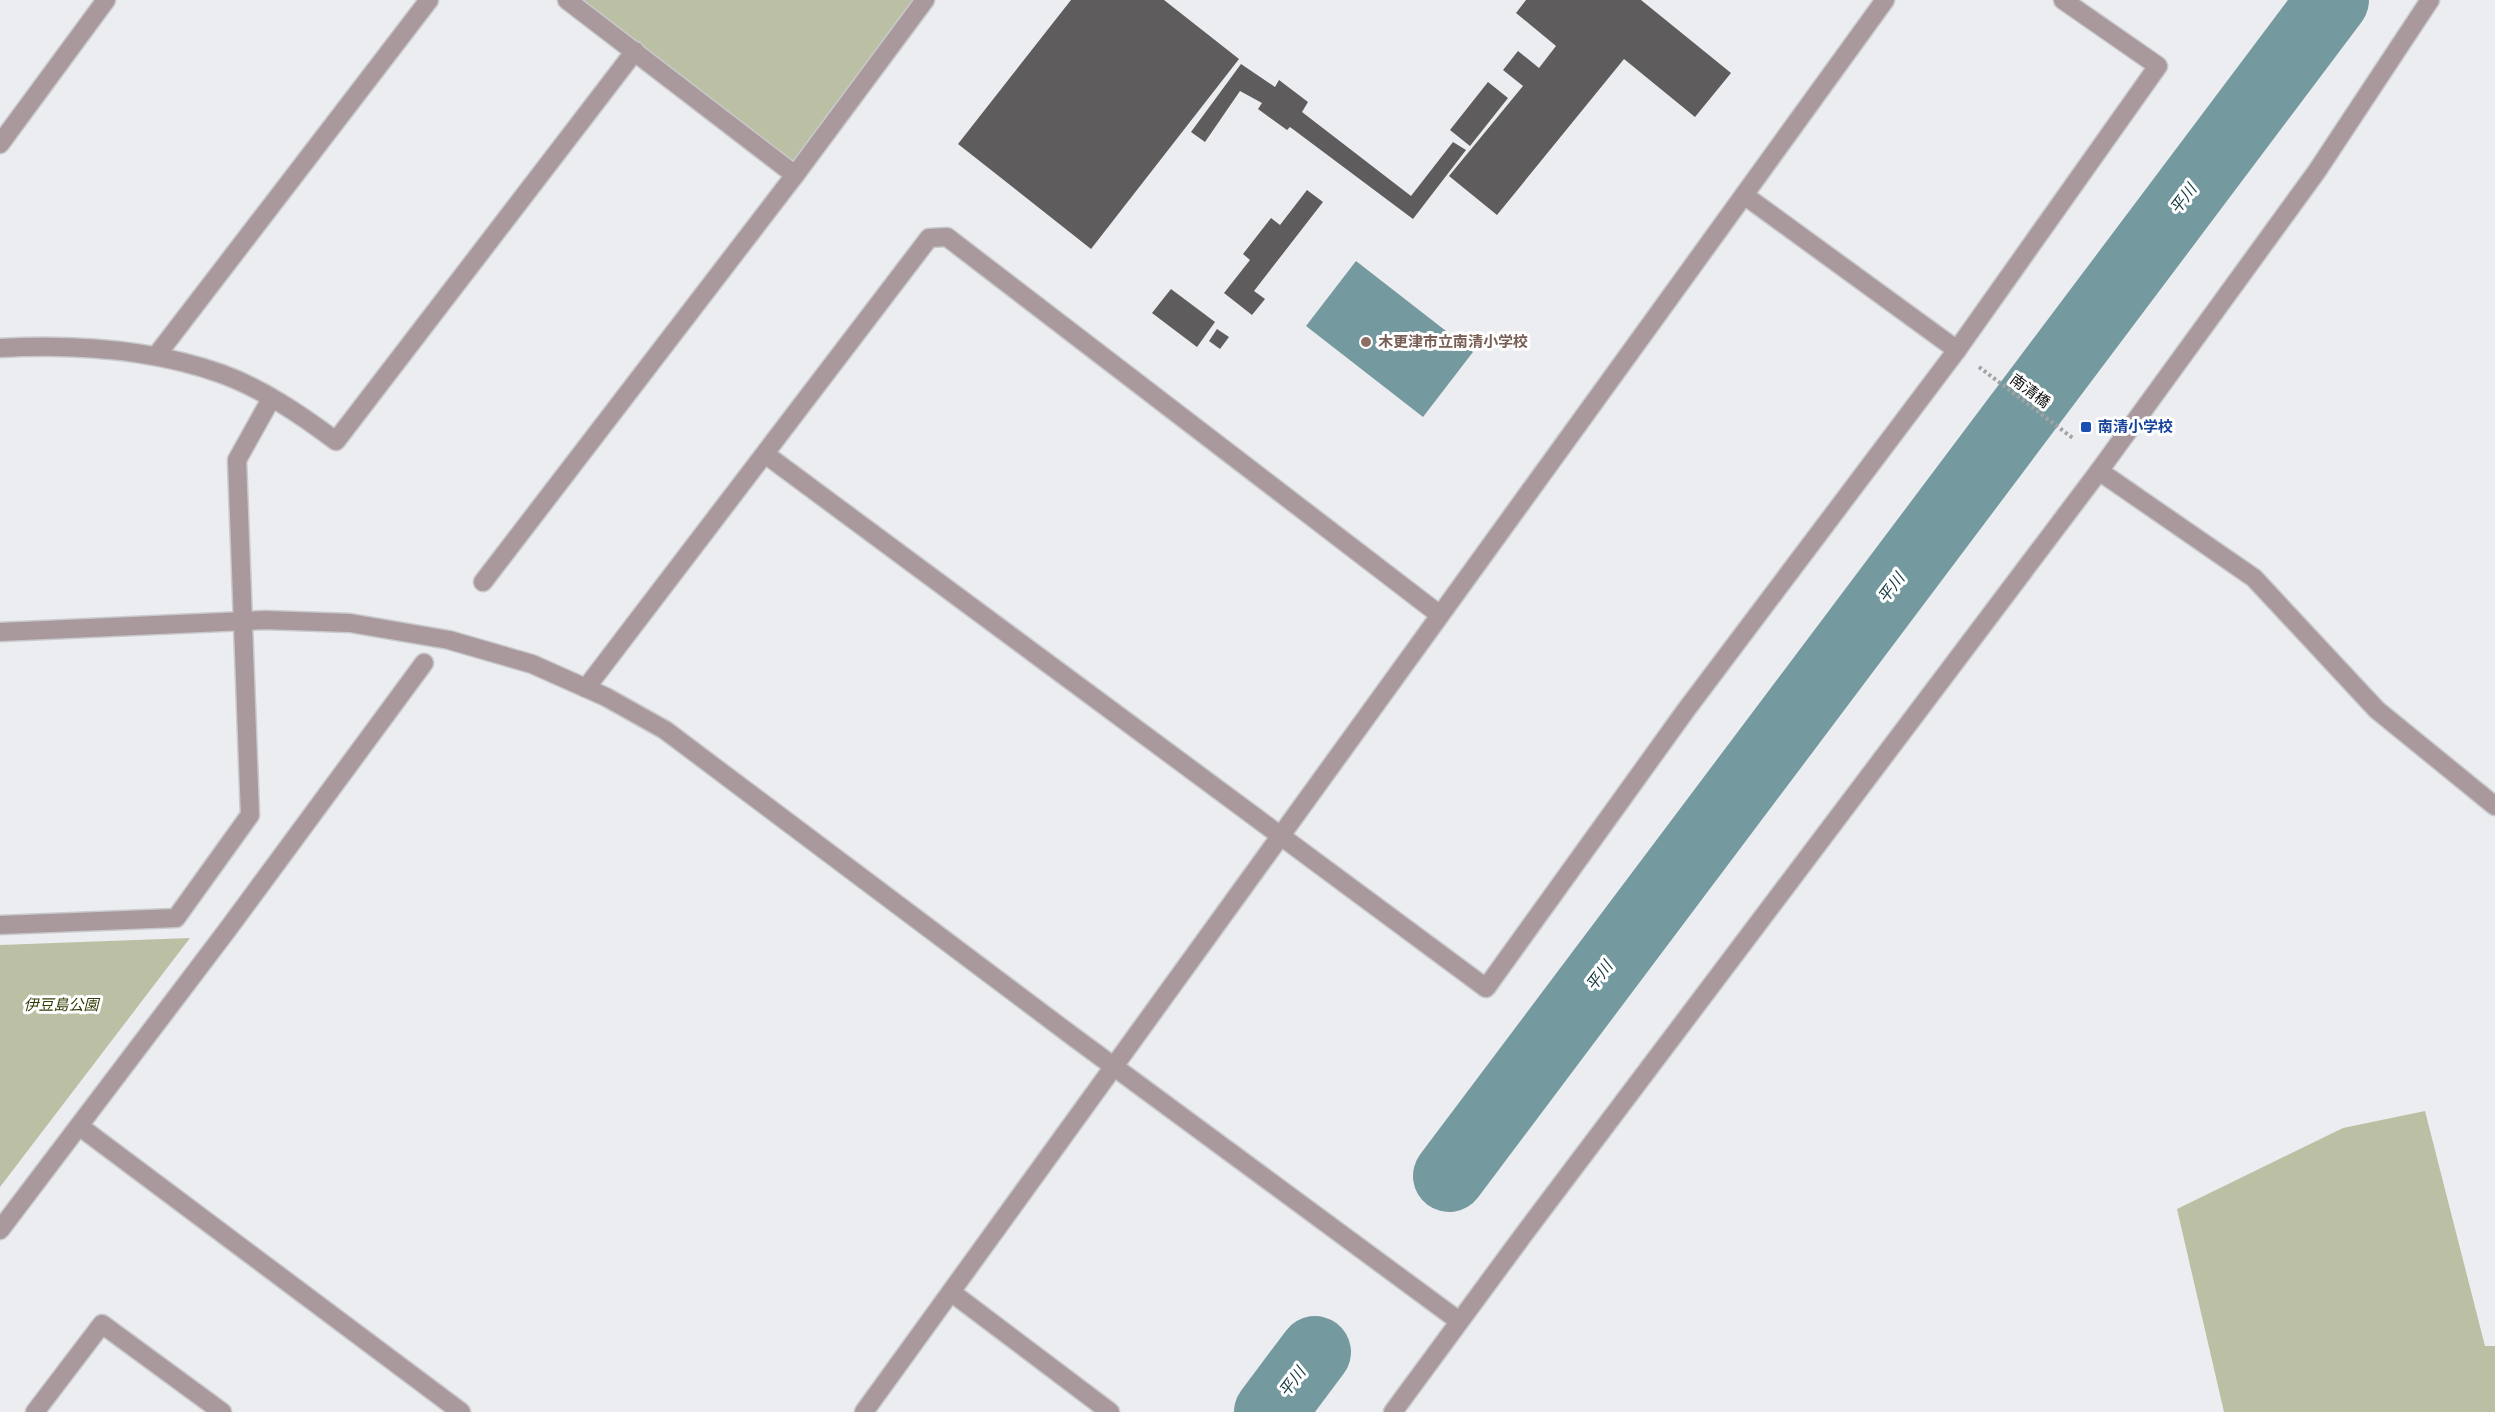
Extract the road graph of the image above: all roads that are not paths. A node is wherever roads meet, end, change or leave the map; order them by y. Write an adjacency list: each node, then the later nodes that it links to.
1 (106, 0): 9 (street)
2 (429, 0): 14 (street)
3 (567, 0): 8 (street)
4 (925, 0): 10 (street)
5 (1885, 0): 11 (street)
6 (2063, 0): 13 (street)
7 (2430, 0): 17 (street)
8 (635, 51): 10 (street); 15 (street)
9 (0, 144)
10 (795, 175): 18 (street)
11 (1744, 195): 13 (street); 19 (street)
12 (0, 348): 14 (street)
13 (1957, 350): 25 (street)
14 (156, 357): 15 (street)
15 (271, 399): 20 (street)
16 (765, 453): 19 (street); 23 (street); 25 (street)
17 (2099, 471): 24 (street); 31 (street)
18 (483, 582)
19 (1440, 615): 25 (street)
20 (243, 621): 21 (street); 23 (street); 26 (street)
21 (0, 632)
22 (424, 663): 28 (street)
23 (586, 688): 27 (street)
24 (2495, 806)
25 (1280, 836): 27 (street)
26 (0, 926)
27 (1113, 1066): 30 (street); 31 (street)
28 (79, 1126): 29 (street); 34 (street)
29 (0, 1230)
30 (951, 1292): 35 (street); 36 (street)
31 (1459, 1322): 37 (street)
32 (35, 1412): 33 (street)
33 (222, 1412)
34 (461, 1412)
35 (864, 1412)
36 (1110, 1412)
37 (1393, 1412)

